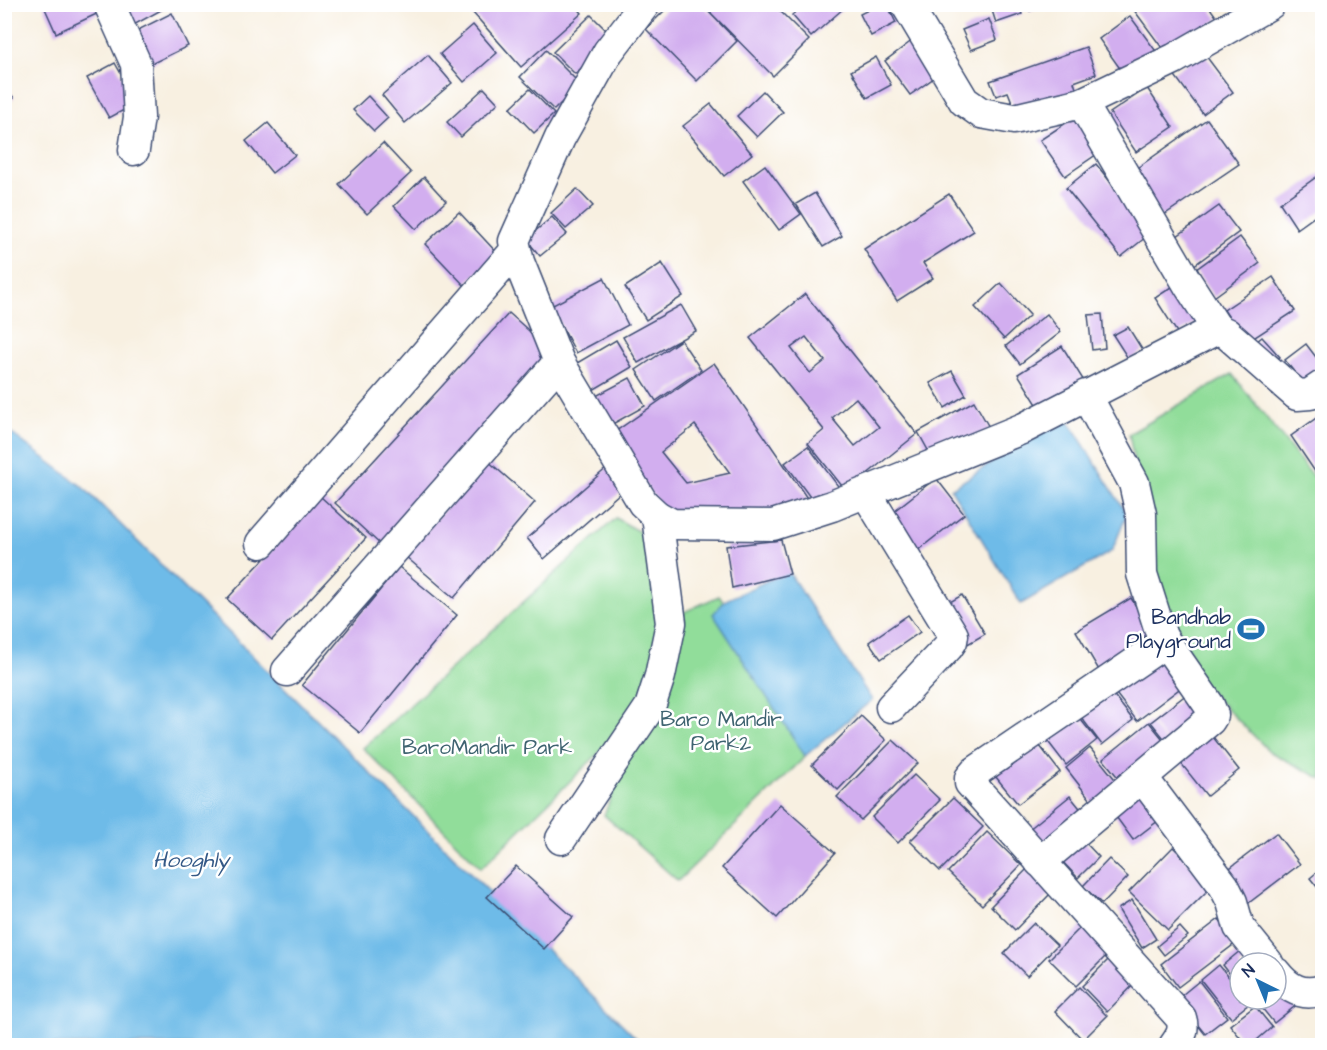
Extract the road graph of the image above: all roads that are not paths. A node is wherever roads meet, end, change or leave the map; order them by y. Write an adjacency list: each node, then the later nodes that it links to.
1 (109, 4): 6 (street)
2 (645, 4): 7 (street)
3 (906, 4): 5 (street)
4 (1270, 4): 5 (street)
5 (1082, 103): 8 (street)
6 (134, 150)
7 (515, 251): 9 (street); 14 (street)
8 (1217, 328): 10 (street); 11 (street)
9 (559, 362): 13 (street); 16 (street)
10 (1323, 386)
11 (1086, 395): 12 (street); 15 (street)
12 (866, 493): 13 (street); 17 (street)
13 (657, 516): 19 (street)
14 (261, 543)
15 (1162, 637): 18 (street); 20 (street)
16 (287, 671)
17 (891, 707)
18 (1142, 777): 20 (street); 21 (street)
19 (561, 839)
20 (1040, 862): 24 (street)
21 (1258, 951)
22 (1288, 987): 23 (street)
23 (1323, 990)
24 (1174, 1046)

